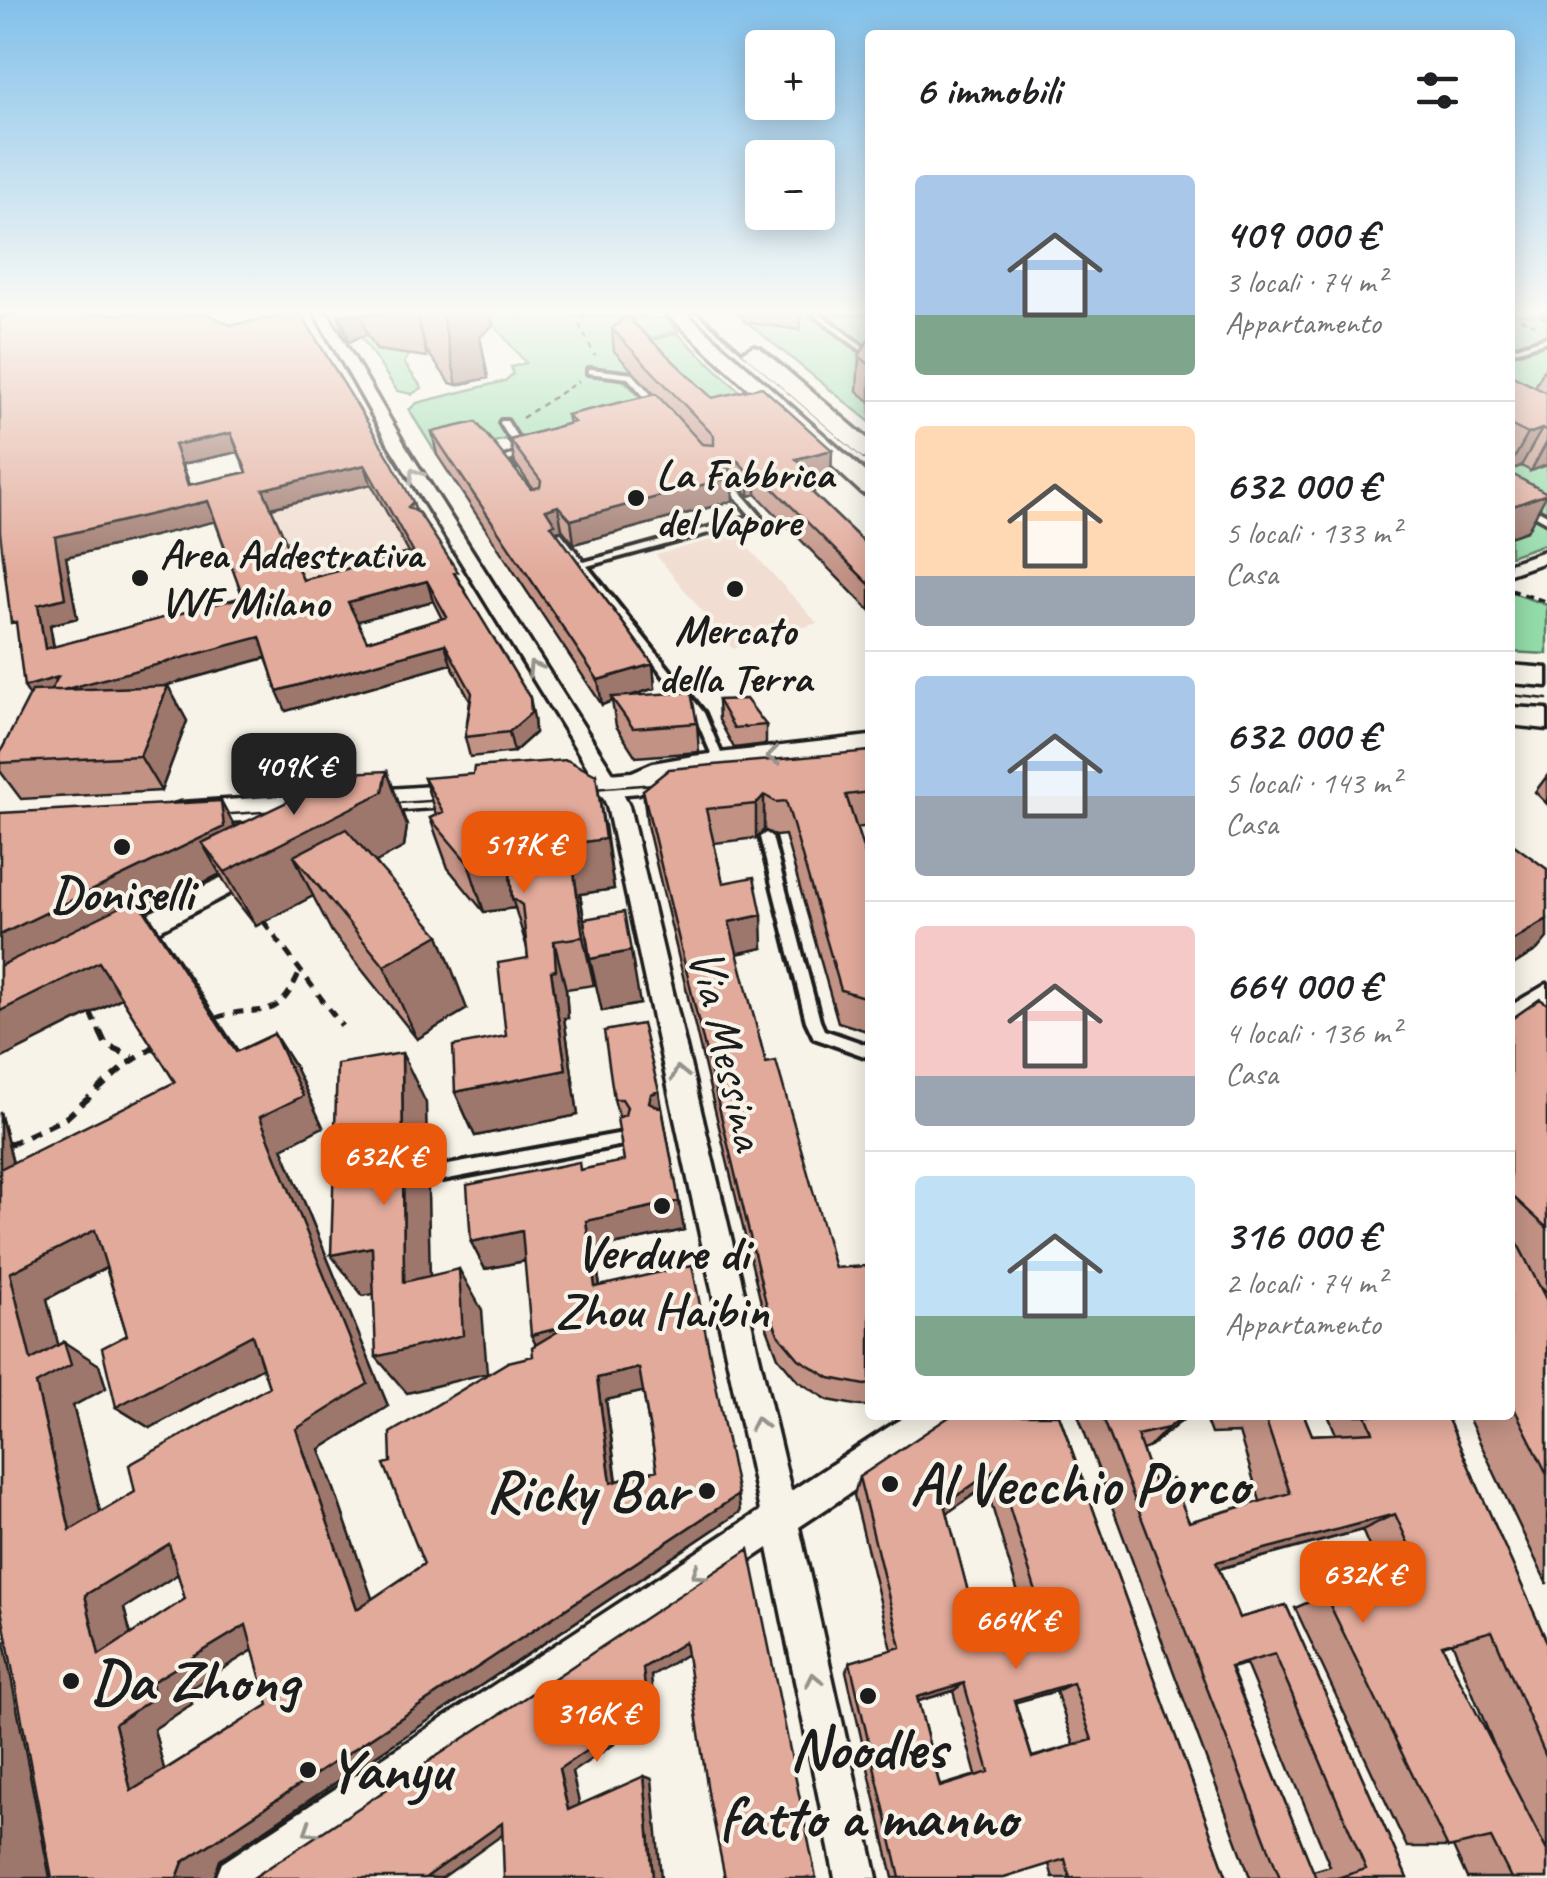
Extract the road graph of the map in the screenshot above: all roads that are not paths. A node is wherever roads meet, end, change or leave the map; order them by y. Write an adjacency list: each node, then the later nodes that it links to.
1 (368, 402): 28 (street, Via Messina, one-way to 1)
2 (654, 402): 6 (lane)
3 (774, 402): 11 (main road)
4 (793, 402): 9 (lane)
5 (811, 402): 8 (main road)
6 (670, 419)
7 (504, 423): 10 (lane)
8 (865, 448)
9 (865, 465)
10 (514, 474)
11 (865, 484)
12 (733, 489): 19 (lane)
13 (1515, 501): 15 (lane)
14 (1535, 501): 15 (lane)
15 (1522, 505): 16 (lane)
16 (1547, 519)
17 (558, 536): 19 (lane)
18 (1547, 555): 20 (street)
19 (581, 565): 26 (lane)
20 (1515, 567)
21 (1515, 674): 22 (main road)
22 (1547, 677)
23 (1515, 717): 24 (main road)
24 (1547, 720)
25 (865, 747): 28 (main road, one-way to 28)
26 (716, 753)
27 (865, 772): 28 (main road)
28 (624, 784): 29 (main road); 39 (street, Via Messina, one-way to 28)
29 (151, 816)
30 (766, 838): 35 (lane)
31 (286, 855): 32 (street)
32 (100, 949)
33 (1547, 995): 34 (street)
34 (1515, 1017)
35 (865, 1050)
36 (622, 1139): 37 (lane)
37 (443, 1173)
38 (929, 1420): 39 (street)
39 (780, 1519): 40 (street, one-way to 40); 41 (street, Via Messina, one-way to 39)
40 (237, 1878)
41 (856, 1878)

